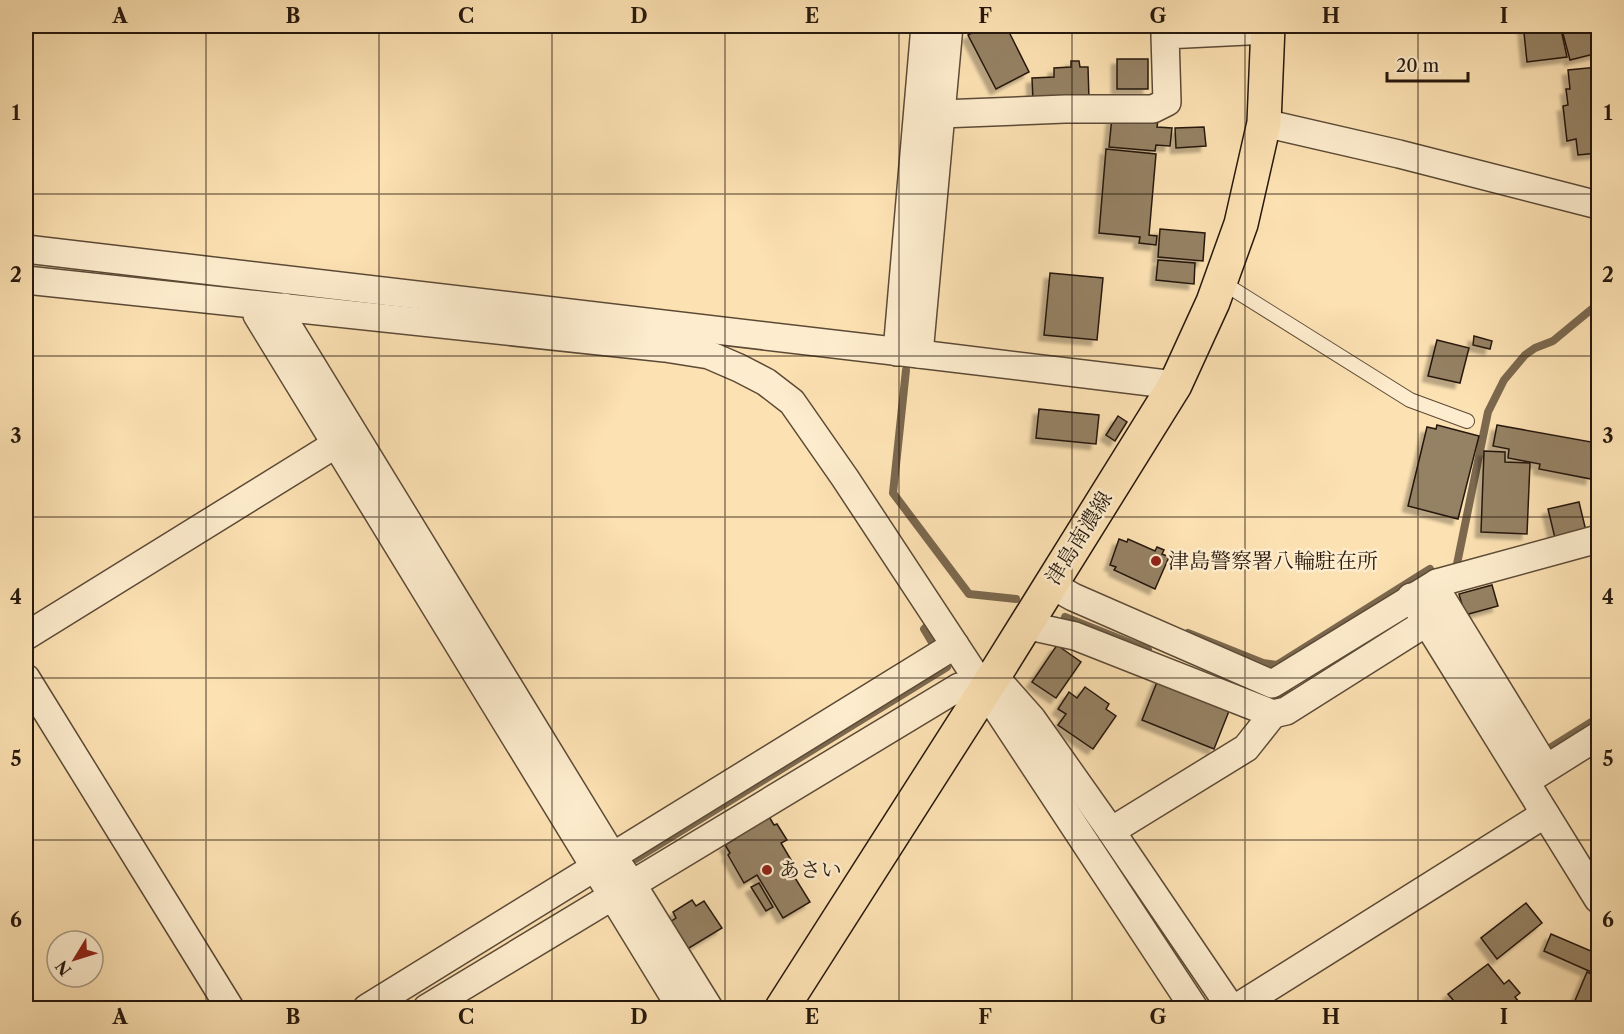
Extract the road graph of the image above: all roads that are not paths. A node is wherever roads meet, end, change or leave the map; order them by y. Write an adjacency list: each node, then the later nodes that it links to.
1 (926, 26): 12 (street)
2 (949, 26): 4 (street)
3 (1268, 28): 4 (street); 5 (main road, 津島南濃線)
4 (941, 114): 12 (street)
5 (1264, 123): 6 (street); 9 (main road, 津島南濃線)
6 (1599, 205)
7 (26, 249): 12 (street)
8 (26, 280): 10 (street)
9 (1220, 281): 13 (main road, 津島南濃線); 14 (lane)
10 (257, 305): 11 (street); 15 (street)
11 (284, 308): 23 (street); 32 (street)
12 (908, 353): 13 (street)
13 (1175, 386): 18 (main road, 津島南濃線)
14 (1467, 421)
15 (336, 444): 22 (street); 32 (street)
16 (1599, 539): 17 (street)
17 (1437, 583): 19 (street); 28 (street)
18 (1050, 584): 19 (street); 21 (main road, 津島南濃線)
19 (1411, 597): 20 (street)
20 (1427, 622): 26 (street); 28 (street)
21 (1026, 625): 25 (main road, 津島南濃線); 26 (street)
22 (26, 636)
23 (955, 645): 25 (street); 32 (street)
24 (26, 678): 35 (street)
25 (989, 683): 31 (street); 33 (street); 40 (main road, 津島南濃線); 41 (street)
26 (1273, 714): 31 (street)
27 (1599, 736): 29 (street)
28 (1518, 746): 29 (street)
29 (1536, 775): 30 (street)
30 (1545, 814): 34 (street); 42 (street)
31 (1111, 831): 42 (street)
32 (604, 863): 33 (street); 36 (street)
33 (622, 890): 37 (street); 38 (street); 39 (street)
34 (1599, 899)
35 (230, 1008)
36 (367, 1008)
37 (427, 1008)
38 (681, 1008)
39 (709, 1008)
40 (782, 1008)
41 (1194, 1008)
42 (1234, 1008)

